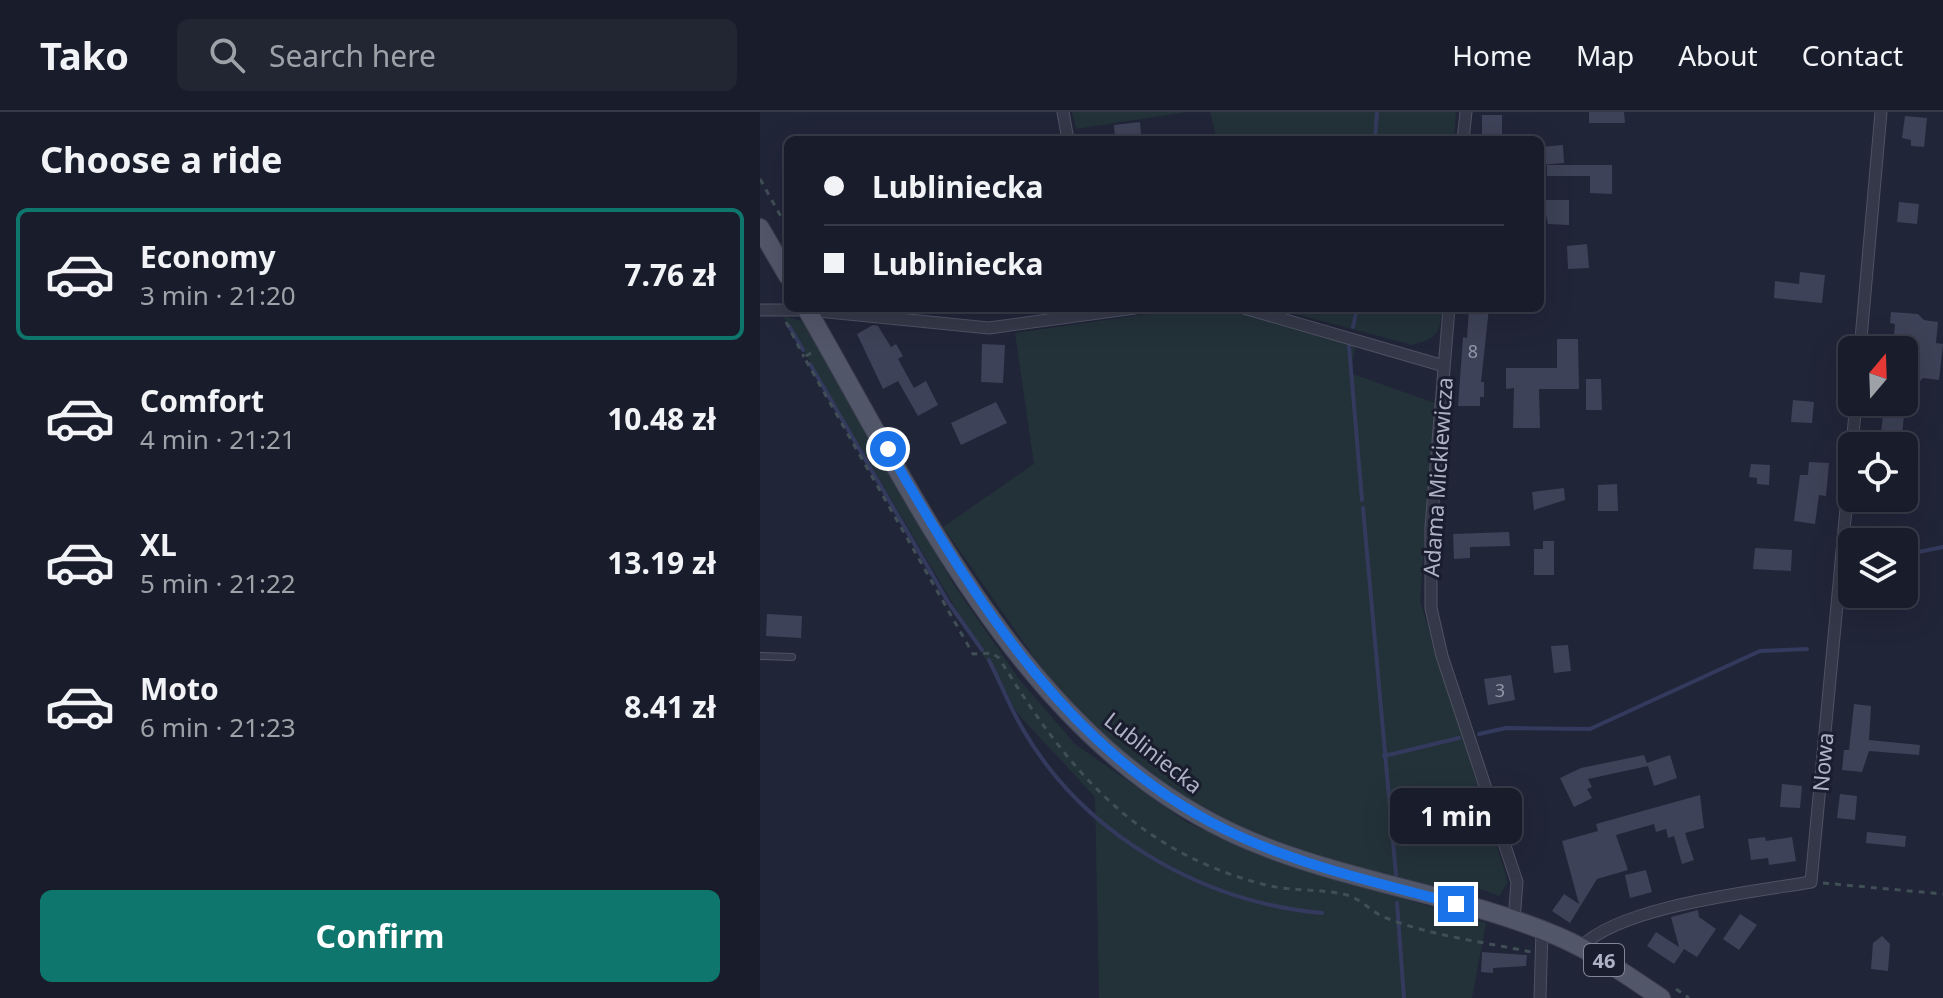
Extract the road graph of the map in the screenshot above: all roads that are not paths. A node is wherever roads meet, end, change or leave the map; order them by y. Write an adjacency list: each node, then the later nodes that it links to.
1 (1063, 112): 4 (street)
2 (1466, 112): 5 (street)
3 (1881, 112): 15 (street)
4 (1067, 136)
5 (1463, 136)
6 (760, 228): 7 (main road)
7 (784, 269)
8 (760, 310): 9 (street)
9 (784, 310)
10 (809, 312): 20 (main road, Lubliniecka / 46)
11 (833, 312): 12 (street)
12 (1098, 312)
13 (1258, 312): 16 (street)
14 (1449, 312): 16 (street, Adama Mickiewicza)
15 (1861, 336)
16 (1444, 366): 20 (street, Adama Mickiewicza)
17 (1855, 416): 22 (street, Nowa)
18 (760, 656): 19 (lane)
19 (792, 657)
20 (1514, 920): 21 (main road, Lubliniecka / 46)
21 (1542, 930): 22 (main road, Lubliniecka / 46); 23 (street)
22 (1581, 947): 24 (main road, Lubliniecka / 46)
23 (1540, 998)
24 (1661, 998)

